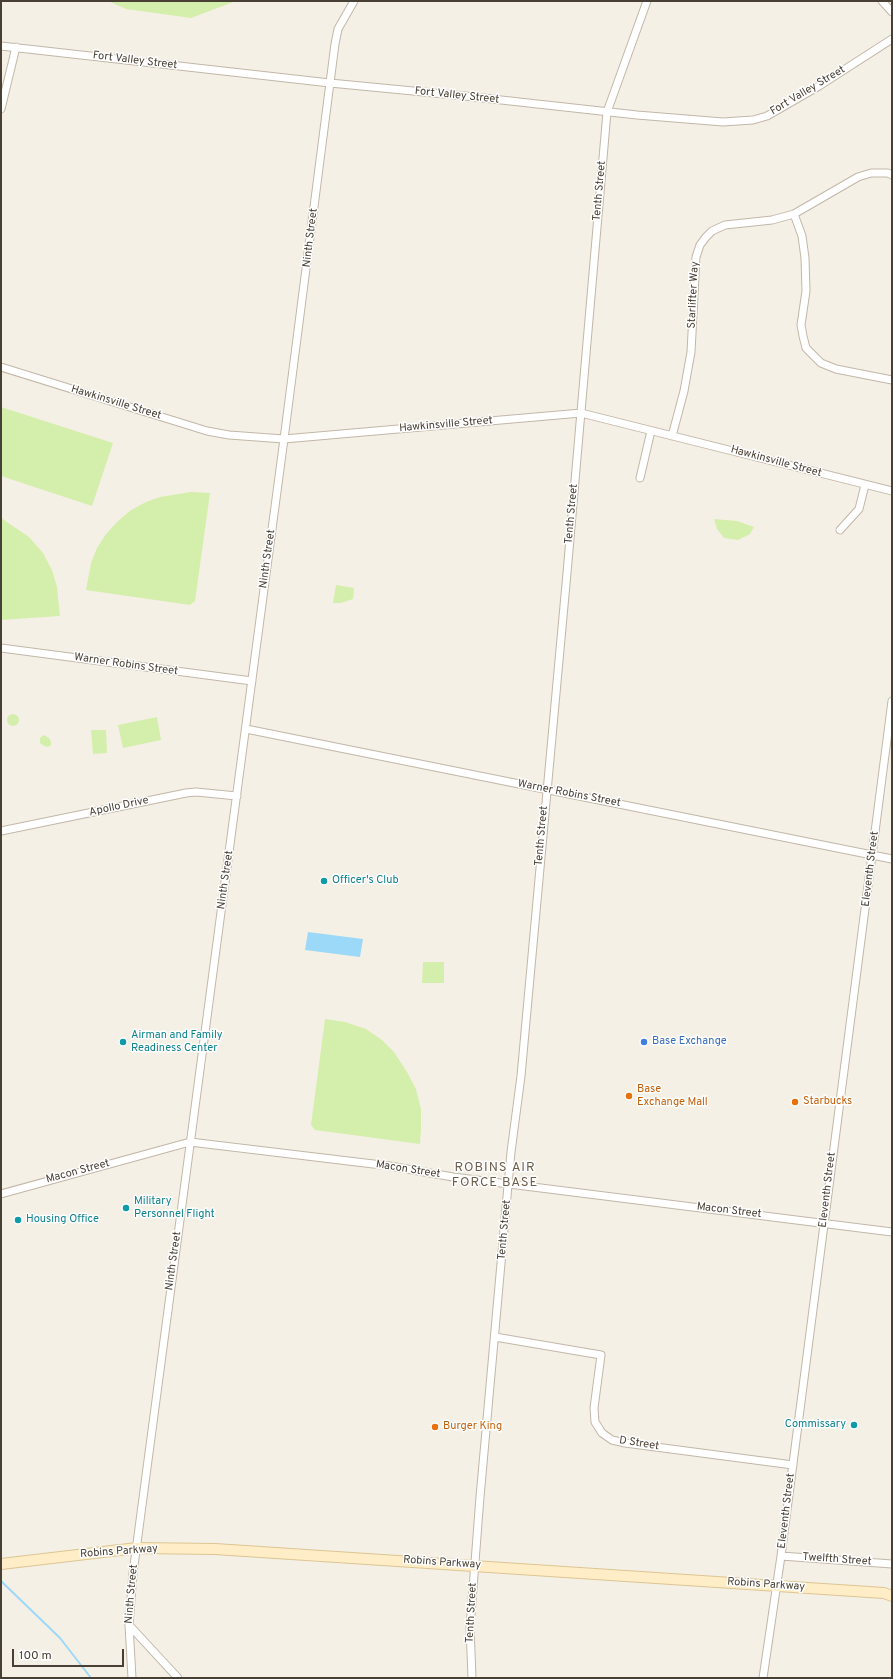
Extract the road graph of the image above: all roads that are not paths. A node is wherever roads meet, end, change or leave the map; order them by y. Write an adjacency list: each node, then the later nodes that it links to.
1 (354, 1): 8 (street, Ninth Street)
2 (647, 1): 10 (street, Tenth Street)
3 (882, 1): 4 (street)
4 (892, 12)
5 (892, 39): 10 (street, Fort Valley Street)
6 (1, 46): 7 (street, Fort Valley Street)
7 (16, 47): 8 (street, Fort Valley Street); 9 (street)
8 (330, 83): 10 (street, Fort Valley Street); 18 (street, Ninth Street)
9 (1, 109)
10 (607, 112): 15 (street, Tenth Street)
11 (892, 175): 12 (street, Starlifter Way)
12 (794, 214): 14 (street); 17 (street, Starlifter Way)
13 (1, 367): 18 (street, Hawkinsville Street)
14 (892, 380)
15 (581, 413): 16 (street, Hawkinsville Street); 18 (street, Hawkinsville Street); 27 (street, Tenth Street)
16 (651, 431): 17 (street, Hawkinsville Street); 19 (street)
17 (672, 436): 20 (street, Hawkinsville Street)
18 (284, 439): 24 (street, Ninth Street)
19 (640, 478)
20 (865, 485): 21 (street, Hawkinsville Street); 22 (street)
21 (892, 492)
22 (840, 530)
23 (1, 648): 24 (street, Warner Robins Street)
24 (252, 681): 26 (street, Ninth Street)
25 (892, 701): 30 (street, Eleventh Street)
26 (246, 729): 27 (street, Warner Robins Street); 28 (street, Ninth Street)
27 (546, 790): 30 (street, Warner Robins Street); 33 (street, Tenth Street)
28 (237, 796): 29 (street, Apollo Drive); 32 (street, Ninth Street)
29 (1, 831)
30 (873, 855): 31 (street, Warner Robins Street); 35 (street, Eleventh Street)
31 (892, 859)
32 (190, 1142): 33 (street, Macon Street); 34 (street, Macon Street); 39 (street, Ninth Street)
33 (509, 1183): 35 (street, Macon Street); 37 (street, Tenth Street)
34 (1, 1194)
35 (824, 1223): 36 (street, Macon Street); 38 (street, Eleventh Street)
36 (892, 1232)
37 (495, 1337): 38 (street, D Street); 43 (street, Tenth Street)
38 (793, 1464): 40 (street, Eleventh Street)
39 (137, 1548): 41 (street, Robins Parkway); 43 (street, Robins Parkway); 46 (street, Ninth Street)
40 (781, 1556): 42 (street, Twelfth Street); 44 (street, Eleventh Street)
41 (1, 1564)
42 (892, 1564)
43 (475, 1565): 44 (street, Robins Parkway); 49 (street, Tenth Street)
44 (777, 1585): 45 (street, Robins Parkway); 50 (street, Eleventh Street)
45 (889, 1593)
46 (129, 1625): 47 (street, Ninth Street); 48 (street)
47 (132, 1678)
48 (178, 1678)
49 (472, 1678)
50 (763, 1678)

